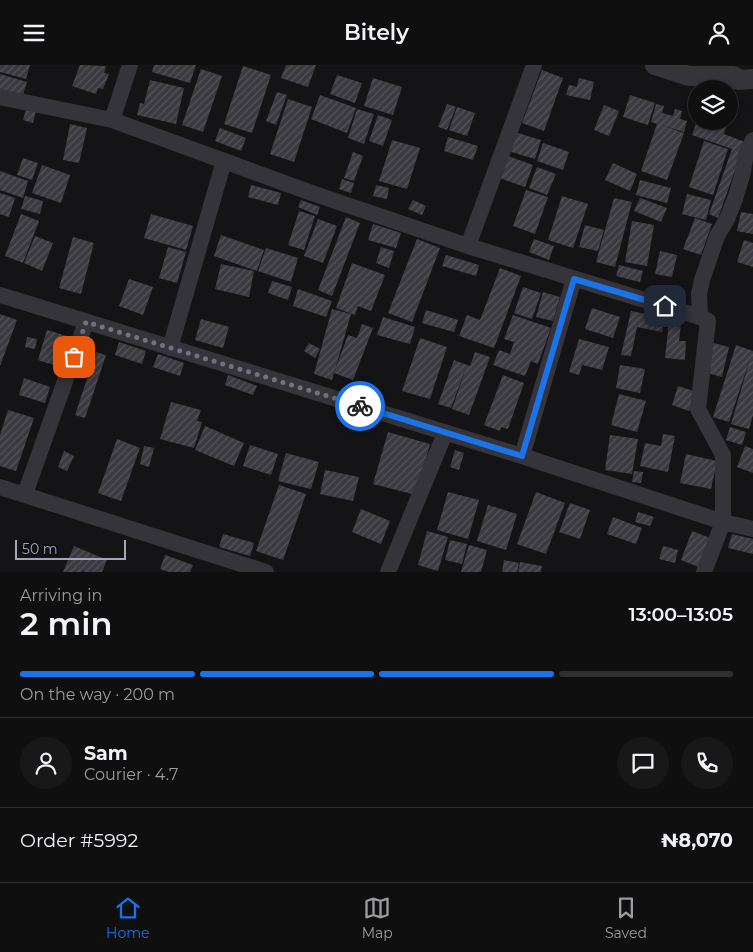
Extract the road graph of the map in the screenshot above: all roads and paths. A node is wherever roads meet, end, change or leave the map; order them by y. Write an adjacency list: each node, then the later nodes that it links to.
1 (130, 65): 6 (street)
2 (534, 65): 9 (street)
3 (655, 65): 4 (street)
4 (741, 73)
5 (0, 97): 6 (street)
6 (112, 120): 8 (street)
7 (753, 140): 12 (street)
8 (224, 161): 9 (street); 14 (street)
9 (468, 246): 10 (street)
10 (574, 279): 12 (street); 16 (street)
11 (0, 295): 13 (street)
12 (700, 317): 19 (street)
13 (86, 322): 14 (street); 18 (street)
14 (170, 348): 15 (street)
15 (445, 433): 16 (street); 22 (street)
16 (522, 456): 19 (street)
17 (0, 487): 18 (street)
18 (25, 494): 21 (street)
19 (723, 523): 20 (street); 23 (street)
20 (753, 529)
21 (266, 572)
22 (388, 572)
23 (704, 572)

